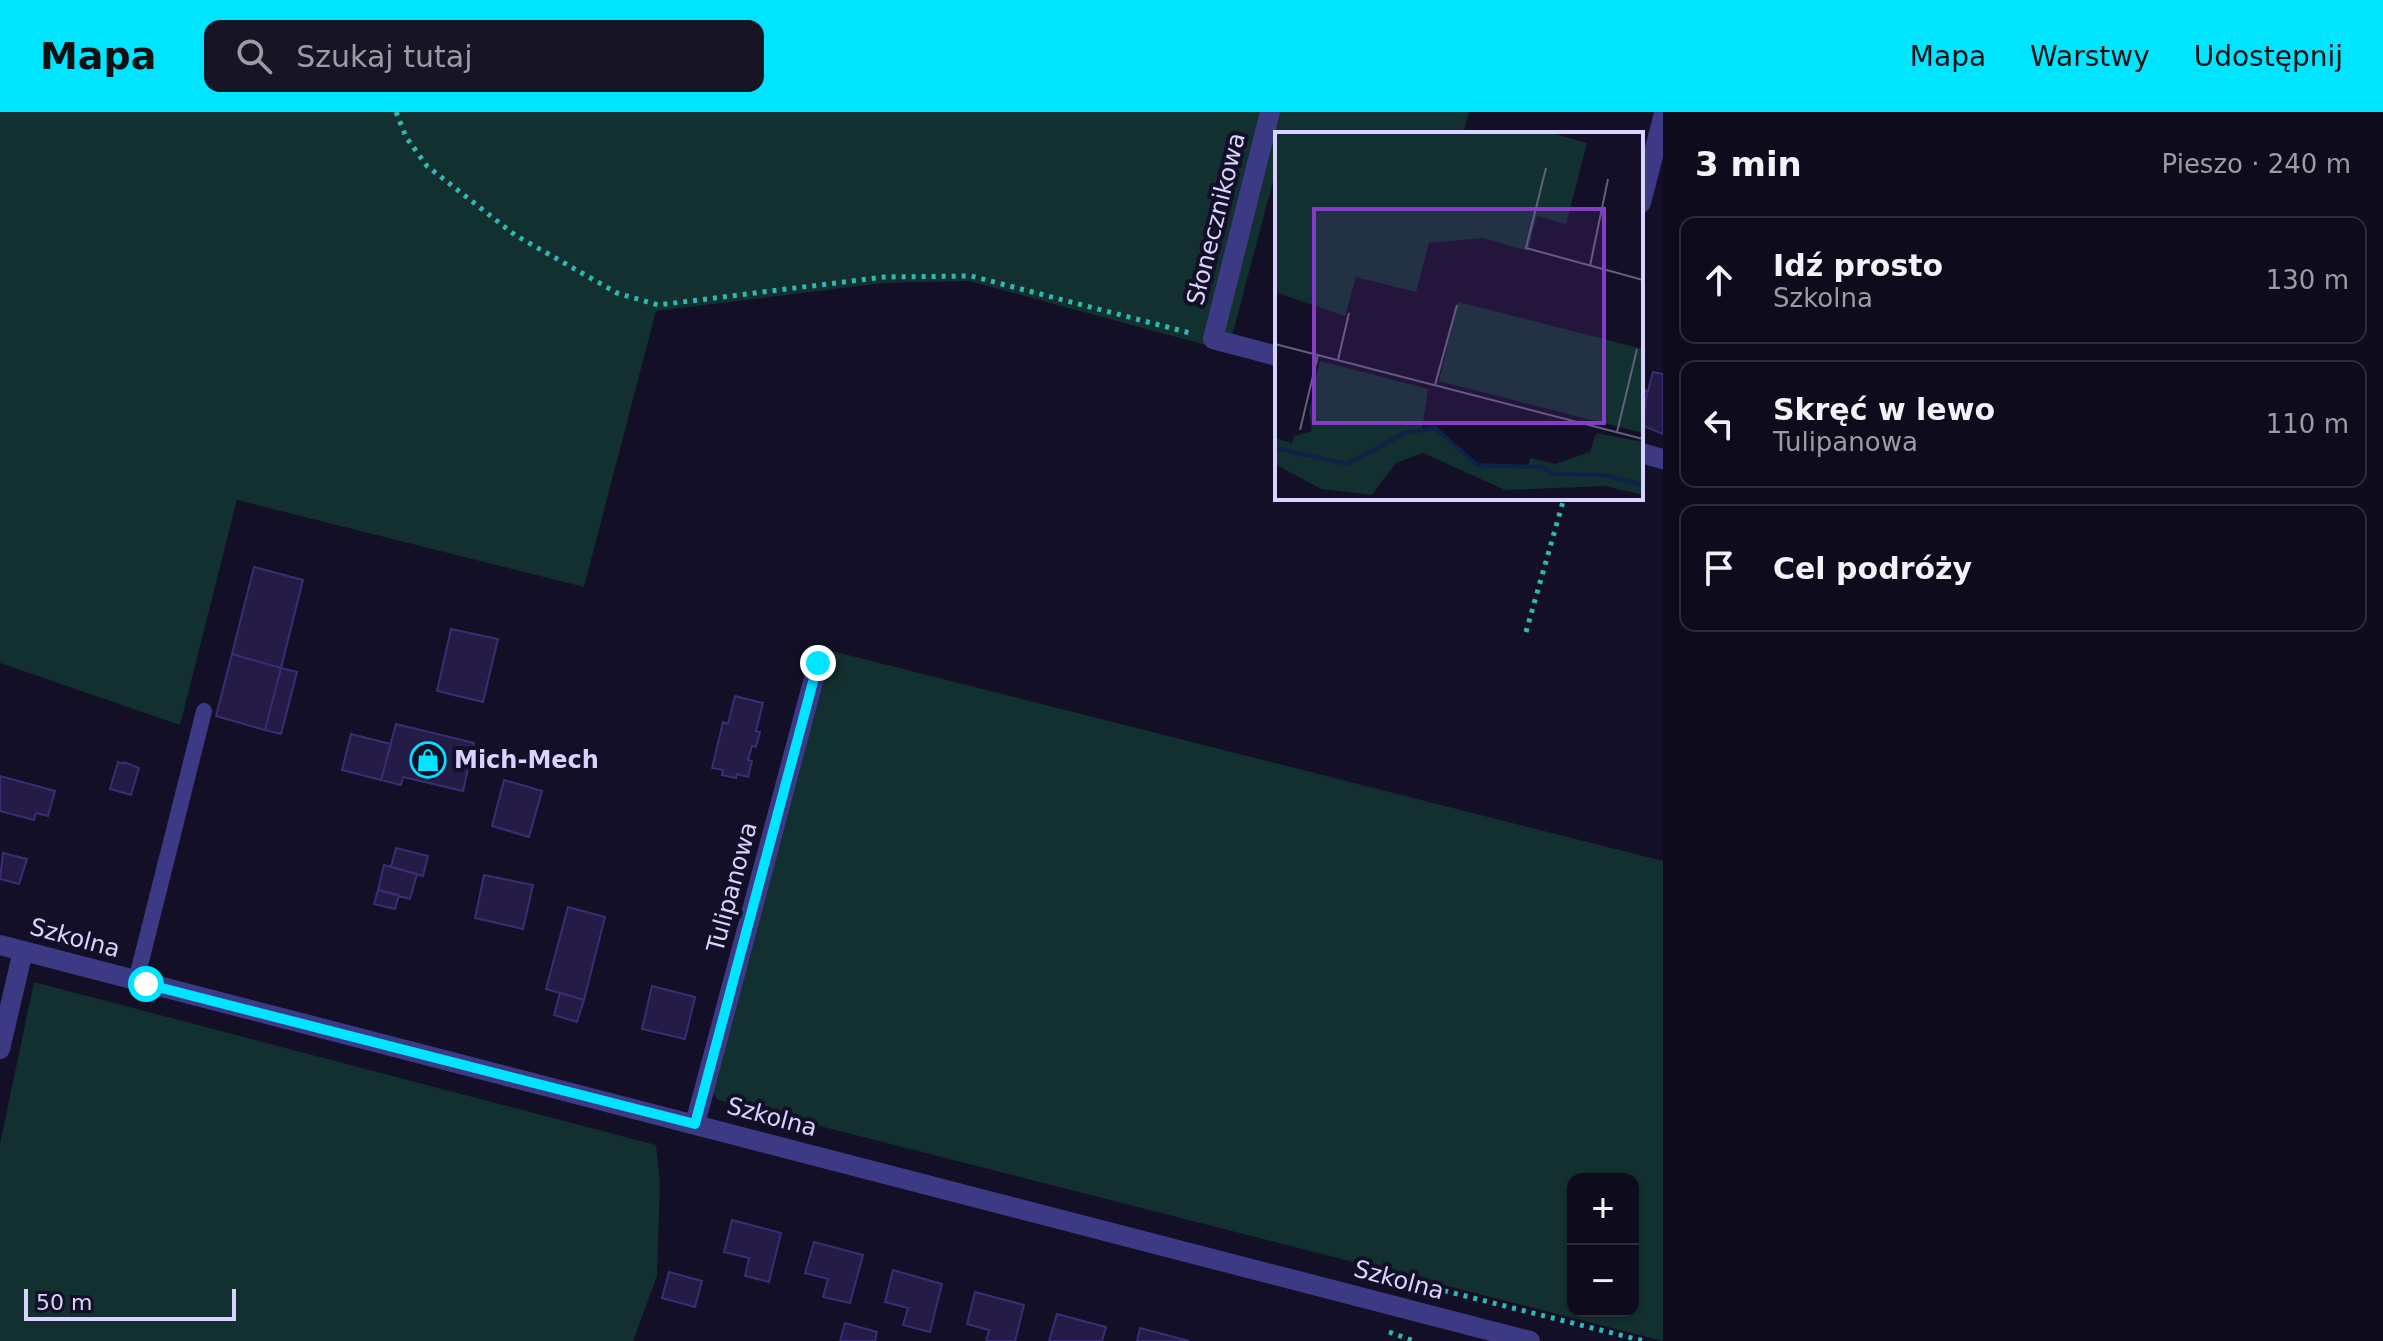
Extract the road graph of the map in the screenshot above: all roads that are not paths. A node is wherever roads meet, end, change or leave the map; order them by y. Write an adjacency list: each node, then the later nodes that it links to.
1 (1270, 112): 4 (street, Słonecznikowa)
2 (1663, 117): 3 (street)
3 (1643, 195)
4 (1275, 355)
5 (1643, 454): 6 (street)
6 (1663, 459)
7 (818, 663): 13 (street, Tulipanowa)
8 (204, 711): 11 (lane)
9 (0, 945): 10 (street, Szkolna)
10 (23, 951): 11 (street, Szkolna); 12 (street)
11 (136, 981): 13 (street, Szkolna)
12 (0, 1049)
13 (695, 1124): 14 (street, Szkolna)
14 (1530, 1341)

